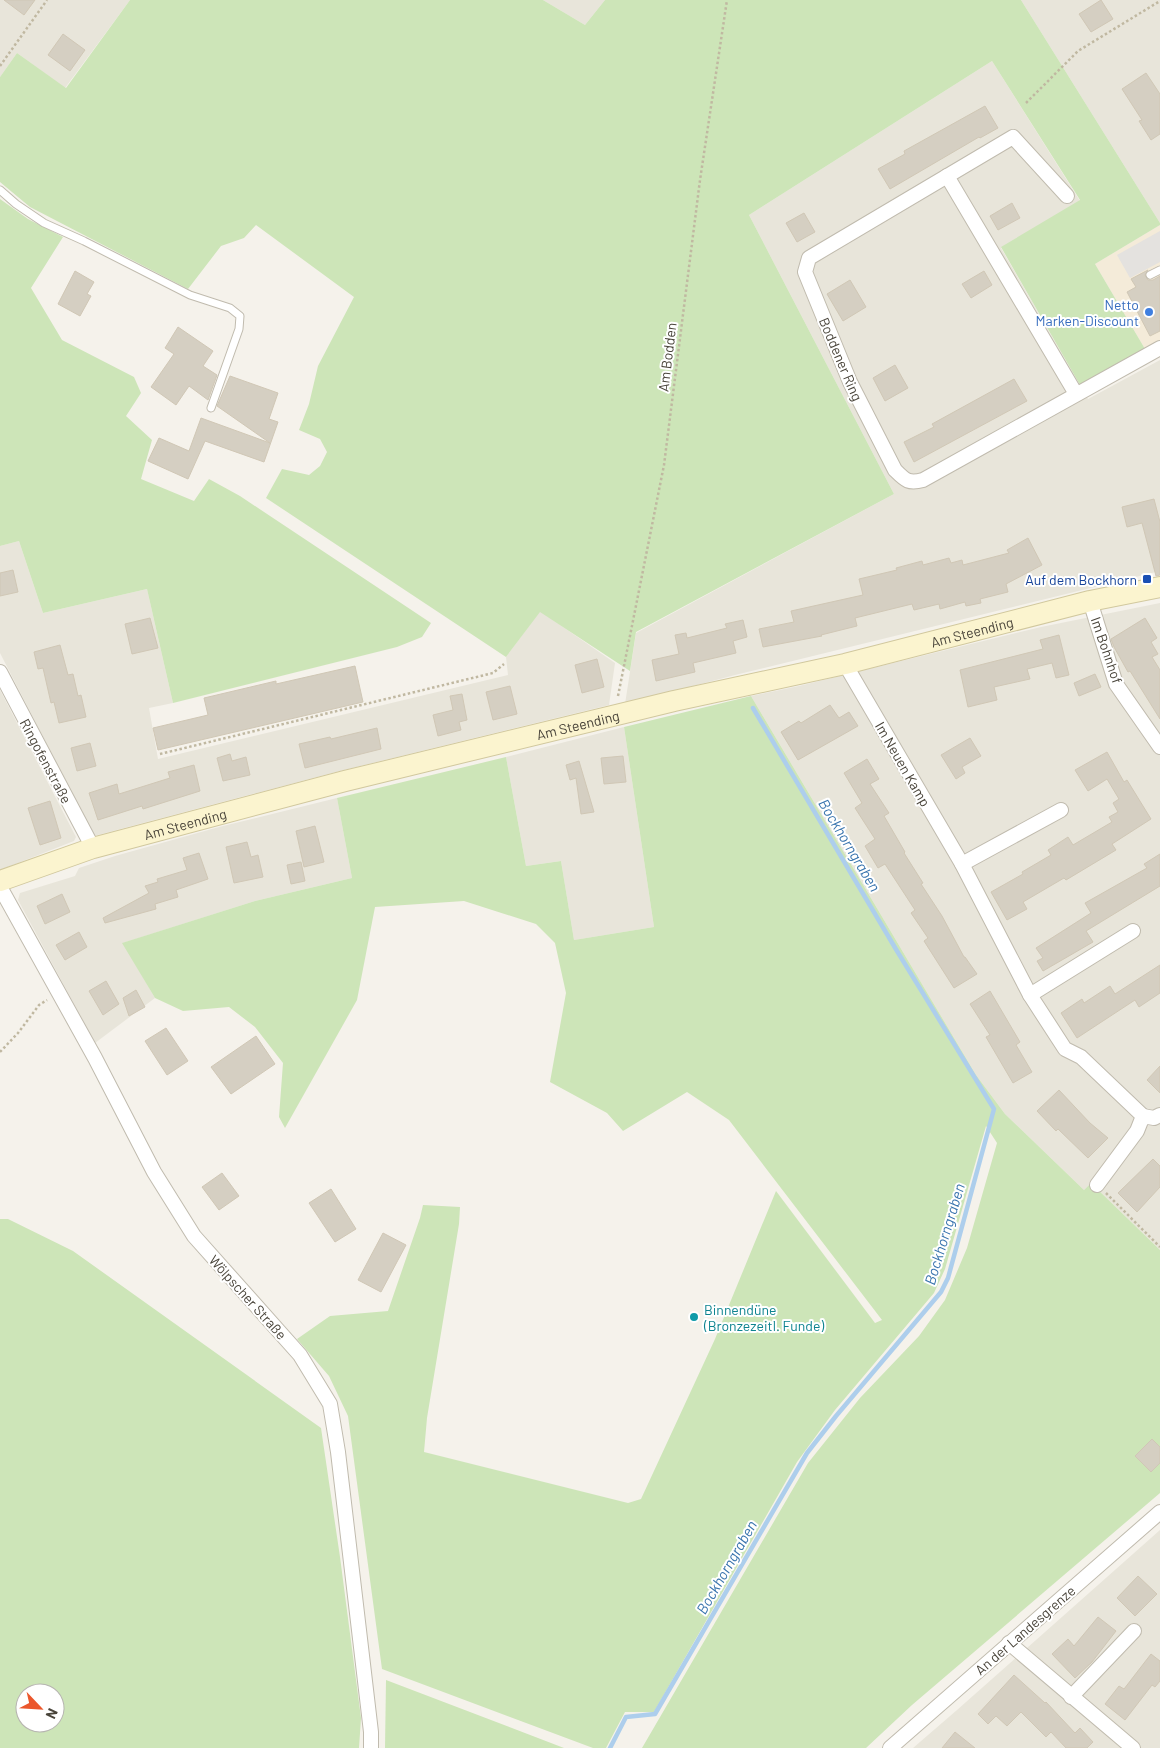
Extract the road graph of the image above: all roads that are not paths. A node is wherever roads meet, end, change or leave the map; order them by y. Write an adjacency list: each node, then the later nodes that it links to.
1 (947, 176): 3 (street, Boddener Ring); 7 (street); 7 (street, Boddener Ring)
2 (0, 190): 8 (lane)
3 (1067, 196)
4 (1160, 270): 5 (lane)
5 (1150, 275)
6 (1160, 348): 7 (street, Boddener Ring)
7 (1076, 394)
8 (211, 408)
9 (1160, 587): 10 (street, Am Steending)
10 (1090, 601): 11 (street, Am Steending); 13 (street, Im Bohnhof)
11 (845, 664): 15 (street, Am Steending); 16 (street, Im Neuen Kamp)
12 (0, 672): 15 (street, Ringofenstraße)
13 (1160, 747)
14 (1061, 810): 16 (street)
15 (93, 848): 17 (street, Am Steending)
16 (962, 864): 20 (street, Im Neuen Kamp)
17 (0, 881)
18 (0, 887): 28 (street, Wölpscher Straße)
19 (1133, 931): 20 (street)
20 (1030, 995): 22 (street, Im Neuen Kamp)
21 (1160, 1115): 22 (street)
22 (1143, 1116): 23 (street)
23 (1097, 1185)
24 (1160, 1512): 26 (street, An der Landesgrenze)
25 (1134, 1631): 27 (street)
26 (1009, 1643): 27 (street); 29 (street, An der Landesgrenze)
27 (1071, 1697): 30 (street)
28 (371, 1748)
29 (890, 1748)
30 (1133, 1748)

